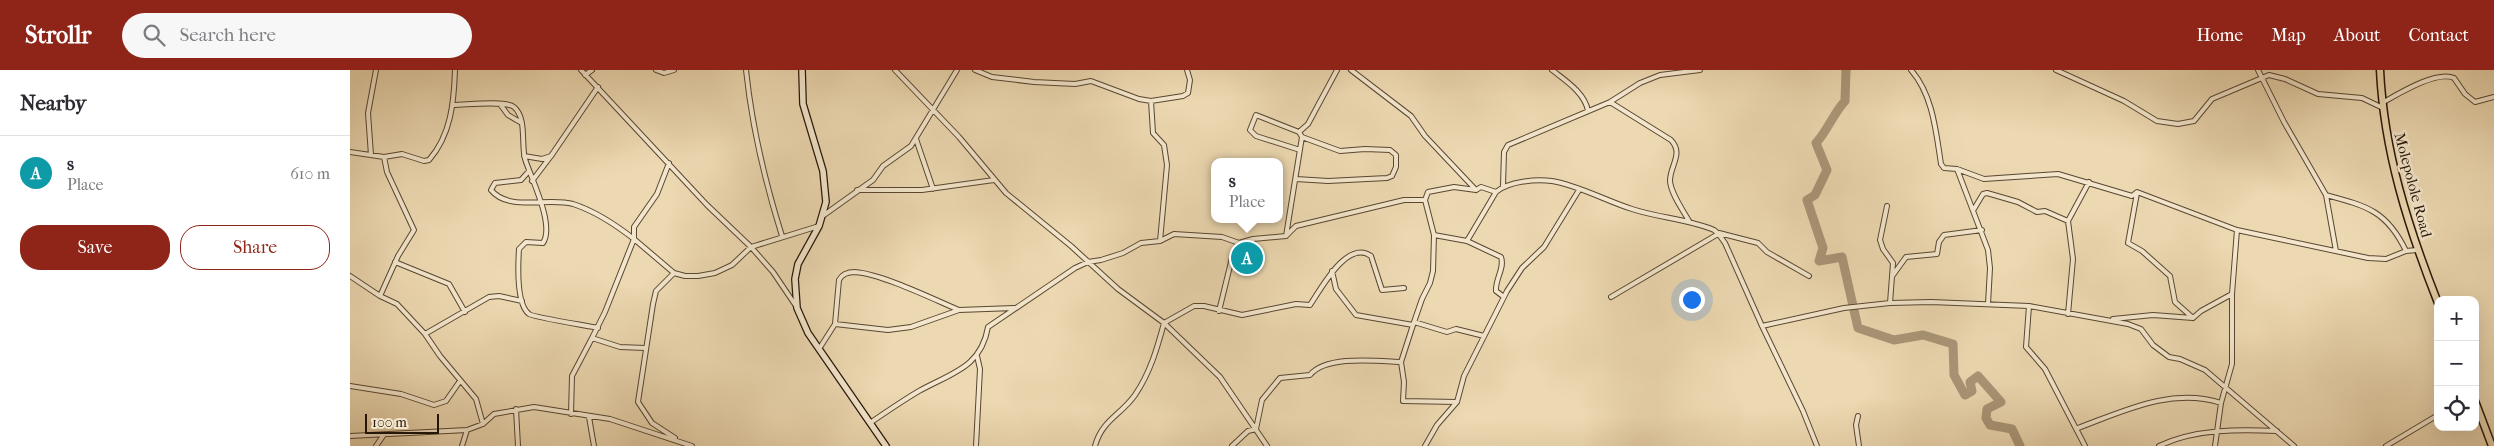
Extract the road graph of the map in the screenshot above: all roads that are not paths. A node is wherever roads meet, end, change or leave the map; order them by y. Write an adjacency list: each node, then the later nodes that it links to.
1 (376, 70): 38 (street)
2 (455, 70): 28 (street)
3 (581, 70): 21 (street)
4 (592, 70): 21 (street)
5 (656, 70): 6 (street)
6 (674, 70)
7 (746, 70): 69 (street)
8 (802, 70): 61 (street)
9 (895, 70): 30 (street)
10 (957, 70): 30 (street)
11 (975, 70): 25 (street)
12 (1187, 70): 25 (street)
13 (1337, 70): 33 (street)
14 (1352, 70): 52 (street)
15 (1552, 70): 31 (street)
16 (1700, 70): 26 (street)
17 (1911, 70): 43 (street)
18 (2056, 70): 22 (street)
19 (2258, 70): 22 (street)
20 (2380, 70): 29 (main road, Molepolole Road)
21 (585, 75): 23 (street)
22 (2260, 78): 29 (street); 56 (street)
23 (598, 87): 40 (street); 42 (street)
24 (2494, 97): 29 (street)
25 (1151, 102): 72 (street)
26 (1610, 102): 31 (street); 63 (street)
27 (500, 104): 28 (street); 32 (street); 32 (street)
28 (454, 105): 41 (street)
29 (2383, 106): 76 (main road, Molepolole Road)
30 (933, 110): 35 (street); 46 (street)
31 (1588, 111): 49 (street)
32 (520, 122): 39 (street)
33 (1299, 132): 34 (street); 36 (street)
34 (1302, 137): 36 (street); 45 (street)
35 (916, 139): 50 (street); 51 (street)
36 (1300, 150): 45 (street)
37 (350, 152): 38 (street)
38 (370, 155): 41 (street)
39 (524, 156): 40 (street); 44 (street)
40 (551, 156): 47 (street)
41 (384, 157): 79 (street)
42 (669, 163): 71 (street); 75 (street)
43 (1957, 169): 48 (street); 60 (street)
44 (529, 171): 47 (street); 58 (street)
45 (1296, 179): 70 (street)
46 (994, 180): 50 (street); 80 (street)
47 (532, 181): 58 (street)
48 (2088, 182): 55 (street); 62 (street)
49 (1503, 186): 53 (street); 54 (street)
50 (933, 189): 51 (street)
51 (856, 190): 61 (street)
52 (1476, 190): 54 (street); 57 (street)
53 (1579, 190): 63 (street); 90 (street)
54 (1496, 192): 73 (street)
55 (2137, 192): 66 (street); 102 (street)
56 (2326, 195): 77 (street); 78 (street)
57 (1425, 200): 68 (street); 70 (street)
58 (541, 201): 71 (street); 92 (street)
59 (1887, 206): 83 (street)
60 (1974, 209): 62 (street); 65 (street)
61 (824, 215): 64 (street)
62 (2068, 221): 101 (street)
63 (1689, 222): 67 (street)
64 (819, 226): 69 (street); 96 (street)
65 (1982, 230): 83 (street); 94 (street)
66 (2238, 230): 78 (street); 87 (street)
67 (1718, 233): 85 (street); 91 (street); 107 (street)
68 (1434, 235): 73 (street); 105 (street)
69 (782, 236): 75 (street)
70 (1286, 236): 74 (street)
71 (634, 240): 82 (street); 108 (street)
72 (1160, 241): 74 (street); 80 (street)
73 (1467, 241): 90 (street)
74 (1239, 243): 99 (street)
75 (751, 247): 82 (street); 96 (street)
76 (2417, 250): 77 (street); 89 (main road, Molepolole Road)
77 (2406, 251): 78 (street)
78 (2336, 252)
79 (395, 262): 88 (street); 100 (street)
80 (1088, 262): 97 (street); 104 (street)
81 (1332, 270): 86 (street); 99 (street); 105 (street)
82 (674, 274): 112 (street)
83 (1893, 275): 93 (street)
84 (350, 276): 88 (street)
85 (1809, 276)
86 (1404, 288)
87 (2232, 294): 102 (street); 118 (street)
88 (380, 296): 109 (street)
89 (2435, 296)
90 (1504, 297): 110 (street)
91 (1611, 297)
92 (522, 301): 100 (street); 108 (street)
93 (1890, 303): 94 (street); 107 (street)
94 (1988, 304): 95 (street)
95 (2030, 306): 101 (street); 129 (street)
96 (797, 308): 113 (street)
97 (1016, 308): 98 (street); 114 (street)
98 (959, 310): 106 (street); 106 (street)
99 (1219, 311): 104 (street)
100 (464, 312): 109 (street)
101 (2068, 314): 103 (street)
102 (2193, 318): 103 (street)
103 (2108, 320): 118 (street)
104 (1164, 323): 130 (street); 145 (street)
105 (1414, 323): 110 (street); 115 (street)
106 (835, 324): 113 (street)
107 (1762, 326): 149 (street)
108 (598, 328): 111 (street)
109 (425, 334): 116 (street)
110 (1484, 336): 119 (street)
111 (592, 338): 112 (street); 123 (street)
112 (646, 348): 137 (street)
113 (819, 349): 127 (street)
114 (977, 356): 127 (street); 144 (street)
115 (1401, 362): 119 (street); 130 (street)
116 (460, 382): 117 (street); 128 (street)
117 (350, 386)
118 (2226, 387): 120 (street); 132 (street)
119 (1457, 402): 148 (street)
120 (2221, 403): 129 (street); 133 (street)
121 (516, 409): 123 (street); 128 (street); 138 (street)
122 (2479, 412): 157 (main road)
123 (571, 414): 125 (street)
124 (1858, 416): 150 (street)
125 (588, 417): 137 (street); 141 (street)
126 (2434, 417): 156 (street)
127 (870, 423): 143 (street)
128 (483, 424): 131 (street)
129 (2078, 428): 151 (street)
130 (1256, 429): 146 (street); 147 (street)
131 (467, 430): 135 (street); 140 (street)
132 (2277, 431): 133 (street); 136 (street)
133 (2217, 432): 152 (street); 153 (street)
134 (350, 436): 135 (street)
135 (383, 436): 139 (street)
136 (2286, 439): 154 (street); 155 (street)
137 (680, 441): 142 (street)
138 (519, 445)
139 (376, 446)
140 (462, 446)
141 (594, 446)
142 (692, 446)
143 (886, 446)
144 (976, 446)
145 (1095, 446)
146 (1232, 446)
147 (1267, 446)
148 (1425, 446)
149 (1817, 446)
150 (1859, 446)
151 (2085, 446)
152 (2160, 446)
153 (2215, 446)
154 (2284, 446)
155 (2294, 446)
156 (2386, 446)
157 (2492, 446)

